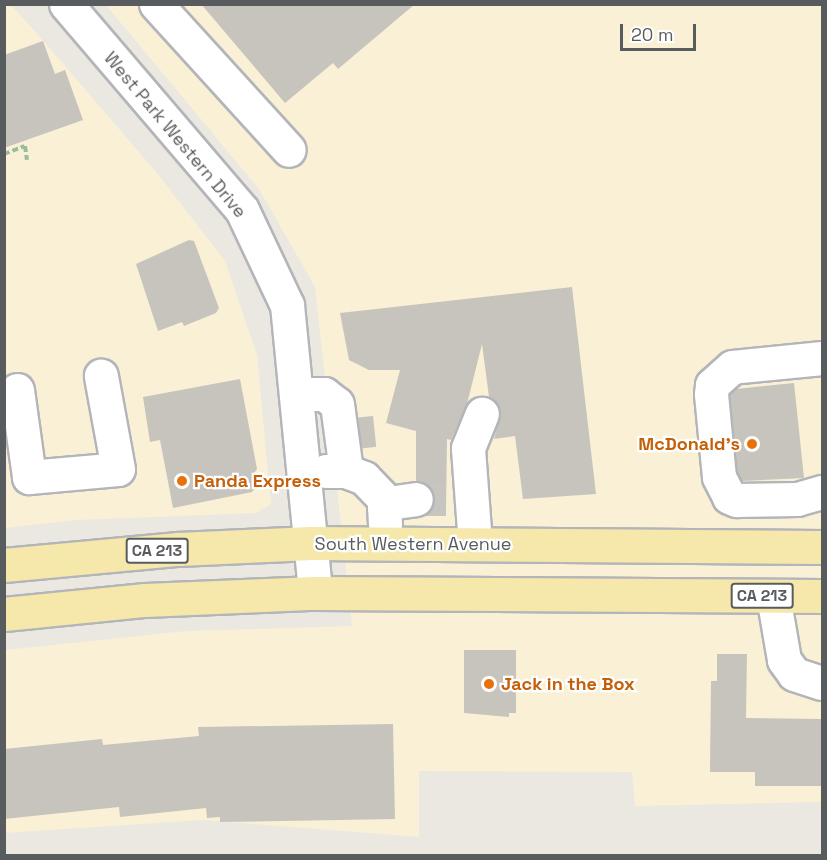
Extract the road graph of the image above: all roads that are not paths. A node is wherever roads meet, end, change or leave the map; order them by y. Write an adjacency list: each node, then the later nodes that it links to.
1 (156, 4): 3 (street)
2 (77, 8): 7 (street, West Park Western Drive)
3 (289, 150)
4 (822, 358): 11 (street)
5 (101, 376): 6 (street)
6 (17, 390)
7 (296, 394): 9 (street); 10 (street, West Park Western Drive)
8 (482, 414): 12 (street)
9 (346, 471): 10 (street); 12 (street)
10 (304, 472): 13 (street, West Park Western Drive)
11 (822, 492)
12 (430, 500): 14 (street); 15 (street)
13 (310, 543): 14 (main road, South Western Avenue / CA 213); 17 (main road, South Western Avenue / CA 213); 18 (street, West Park Western Drive)
14 (386, 544): 15 (main road, South Western Avenue / CA 213)
15 (475, 544): 16 (main road, South Western Avenue / CA 213)
16 (822, 547)
17 (4, 565)
18 (315, 593): 19 (main road, CA 213); 21 (main road, CA 213)
19 (773, 596): 20 (main road, CA 213); 22 (street)
20 (822, 596)
21 (4, 614)
22 (822, 683)

